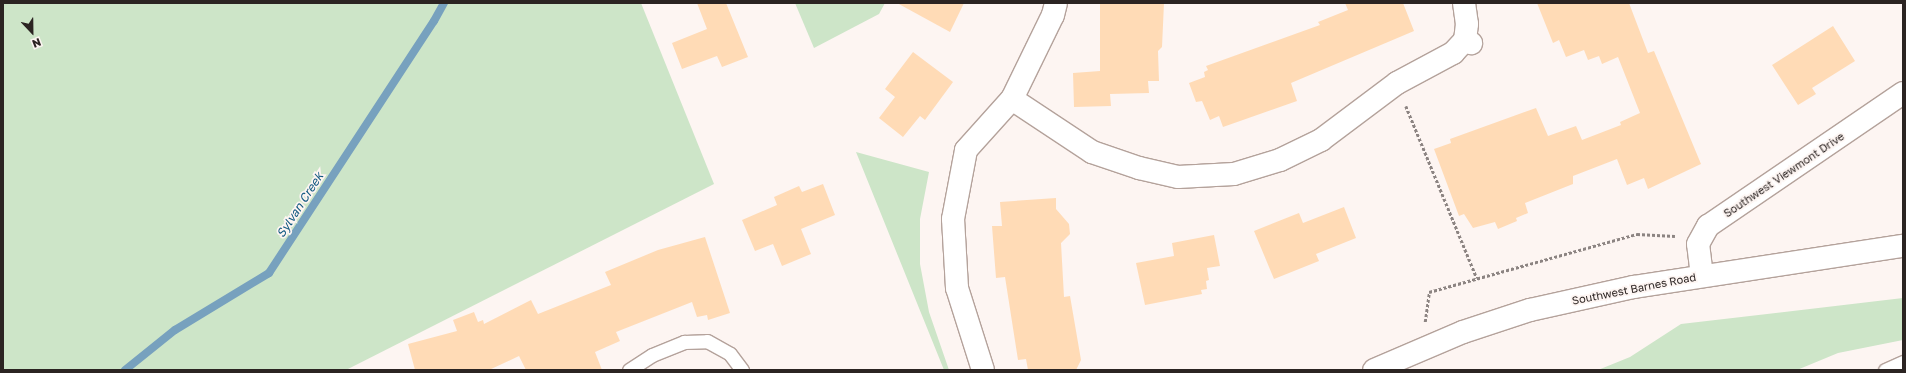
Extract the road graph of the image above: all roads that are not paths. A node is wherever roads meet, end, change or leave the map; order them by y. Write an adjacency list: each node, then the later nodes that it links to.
1 (1056, 3): 4 (street)
2 (1464, 3): 4 (street)
3 (1903, 93): 6 (street, Southwest Viewmont Drive)
4 (1012, 99): 10 (street)
5 (1903, 246): 6 (street, Southwest Barnes Road)
6 (1702, 276): 11 (street, Southwest Barnes Road)
7 (1903, 362): 12 (lane)
8 (629, 370): 9 (lane)
9 (742, 370)
10 (983, 370)
11 (1374, 370)
12 (1885, 370)

